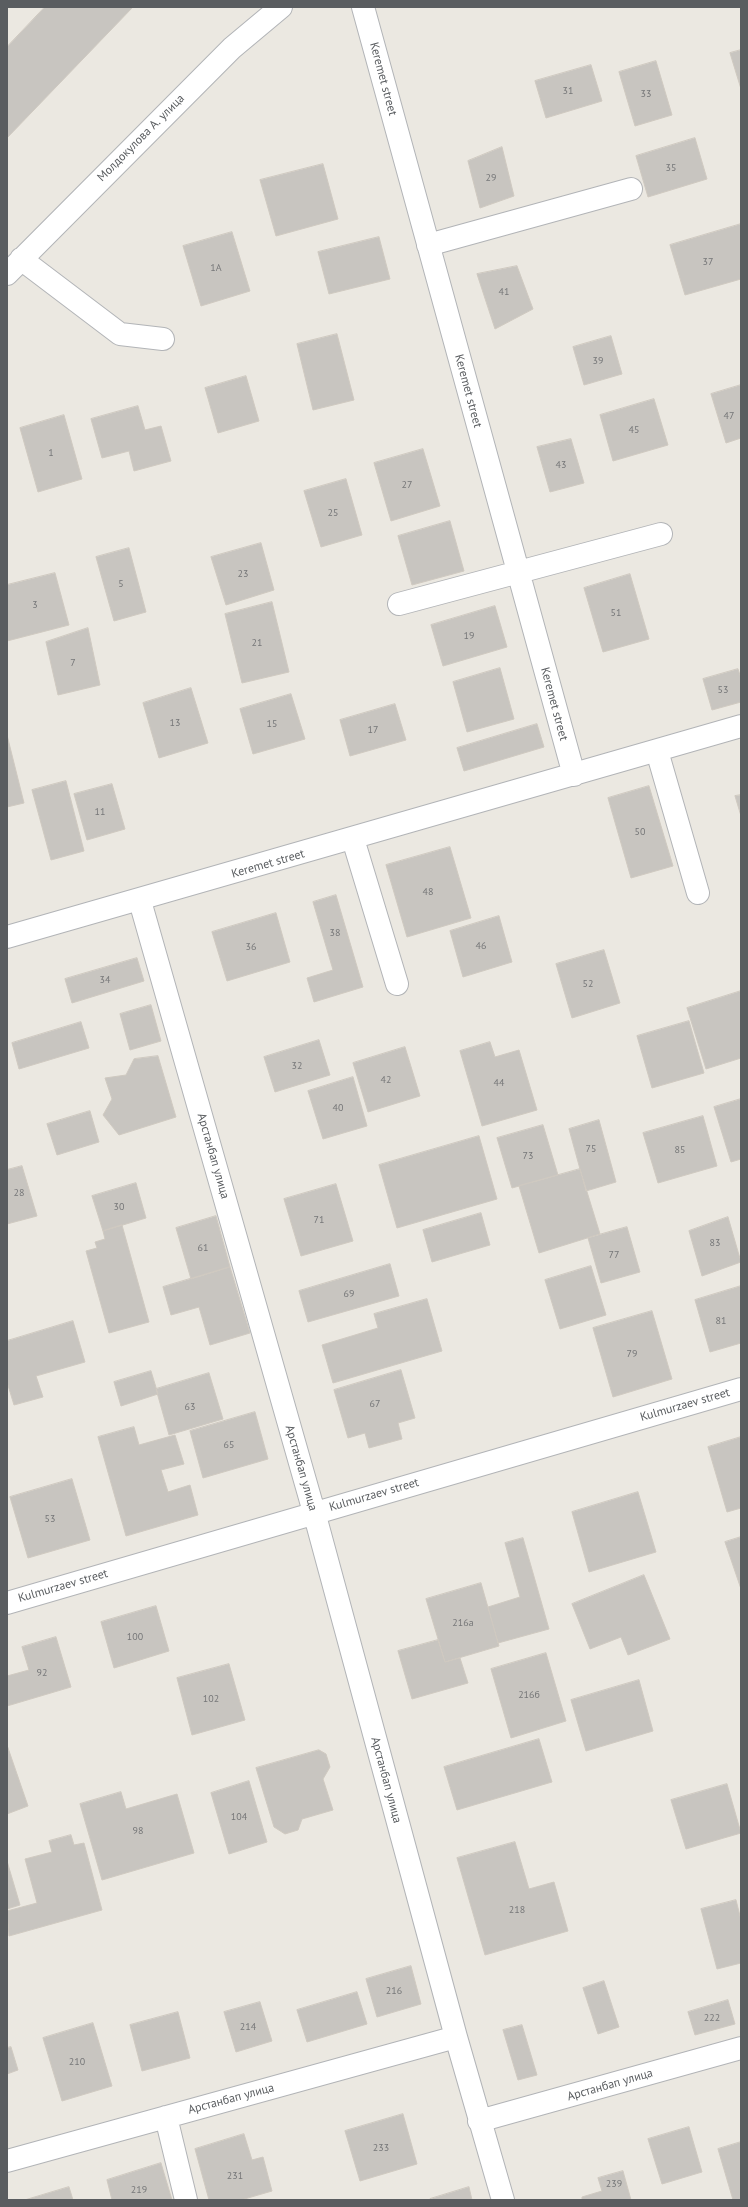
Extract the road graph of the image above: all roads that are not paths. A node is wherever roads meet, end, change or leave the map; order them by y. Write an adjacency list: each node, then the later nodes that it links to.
1 (281, 7): 5 (street, Молдокулова А. улица)
2 (363, 7): 4 (street, Keremet street)
3 (631, 189): 4 (street)
4 (428, 245): 8 (street, Keremet street)
5 (14, 266): 6 (street)
6 (163, 339)
7 (661, 534): 8 (street)
8 (518, 571): 9 (street); 12 (street, Keremet street)
9 (399, 604)
10 (741, 726): 11 (street, Keremet street)
11 (657, 751): 12 (street, Keremet street); 14 (street)
12 (574, 775): 13 (street, Keremet street)
13 (353, 839): 15 (street, Keremet street); 17 (street)
14 (698, 893)
15 (140, 900): 16 (street, Keremet street); 19 (street, Арстанбап улица)
16 (7, 937)
17 (397, 984)
18 (741, 1389): 19 (street, Kulmurzaev street)
19 (314, 1512): 20 (street, Kulmurzaev street); 21 (street, Арстанбап улица)
20 (7, 1603)
21 (456, 2037): 23 (street, Арстанбап улица); 24 (street, Арстанбап улица)
22 (741, 2048): 24 (street, Арстанбап улица)
23 (166, 2117): 25 (street, Арстанбап улица); 26 (street)
24 (479, 2121): 27 (street, Арстанбап улица)
25 (7, 2161)
26 (186, 2200)
27 (503, 2200)

